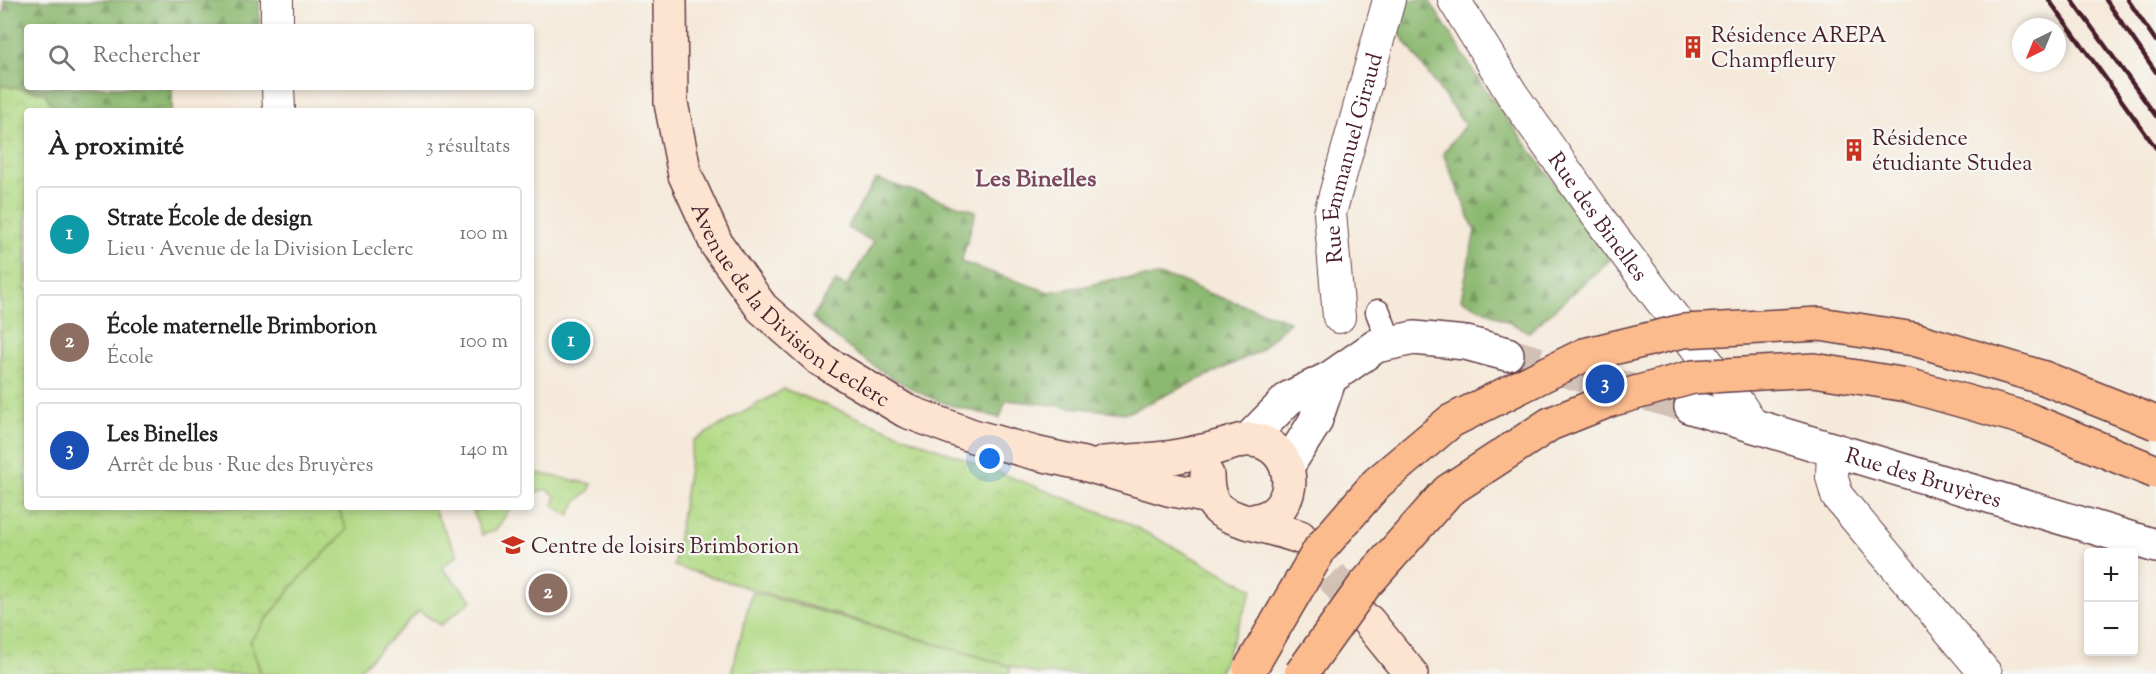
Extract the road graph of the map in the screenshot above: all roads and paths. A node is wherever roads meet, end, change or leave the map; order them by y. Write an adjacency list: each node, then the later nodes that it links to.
1 (277, 0): 5 (street)
2 (669, 0): 18 (main road, Avenue de la Division Leclerc)
3 (1389, 0): 9 (street, Rue Emmanuel Giraud)
4 (1454, 0): 15 (street, Rue des Binelles)
5 (278, 24)
6 (279, 90): 7 (street)
7 (279, 108)
8 (1378, 312): 10 (street)
9 (1339, 317)
10 (1390, 343): 11 (street); 12 (street)
11 (1507, 354)
12 (1330, 378): 16 (street); 20 (street)
13 (1691, 406): 15 (street, Rue des Bruyères)
14 (2156, 423): 24 (highway, bridge)
15 (1752, 424): 17 (street, Rue des Bruyères)
16 (1237, 442): 18 (main road, Avenue de la Division Leclerc); 20 (main road); 21 (main road)
17 (1833, 449): 22 (street, Rue des Bruyères); 27 (street)
18 (1084, 464): 21 (main road, Avenue de la Division Leclerc)
19 (2156, 472): 25 (highway, bridge)
20 (1288, 479): 21 (main road)
21 (1210, 497)
22 (2156, 546)
23 (1368, 621): 26 (main road)
24 (1250, 669)
25 (1301, 674)
26 (1411, 674)
27 (1986, 674)

